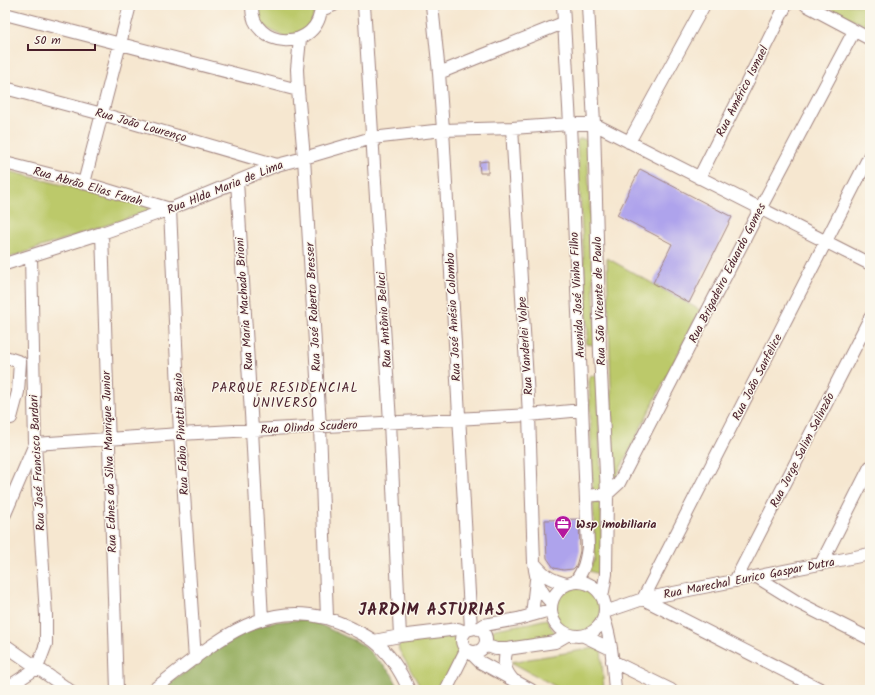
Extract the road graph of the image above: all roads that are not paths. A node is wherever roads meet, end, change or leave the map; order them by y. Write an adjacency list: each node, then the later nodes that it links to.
1 (130, 5): 19 (street)
2 (334, 5): 11 (street)
3 (364, 5): 30 (street, Rua Antônio Beluci)
4 (432, 5): 22 (street, Rua José Anésio Colombo)
5 (563, 5): 13 (street, Avenida José Vinha Filho)
6 (588, 5): 27 (street, Rua São Vicente de Paulo)
7 (704, 5): 31 (street)
8 (786, 5): 36 (street, Rua Américo Ismael)
9 (806, 5): 14 (street)
10 (249, 6): 18 (street)
11 (321, 7): 16 (street)
12 (5, 14): 19 (street)
13 (563, 23): 15 (street); 20 (street, Avenida José Vinha Filho)
14 (854, 31): 17 (street); 40 (street, Rua Brigadeiro Eduardo Gomes)
15 (530, 36): 20 (street); 22 (street)
16 (300, 38): 18 (street); 21 (street, Rua José Roberto Bresser)
17 (870, 39)
18 (287, 41): 21 (street, Rua José Roberto Bresser)
19 (121, 44): 24 (street); 25 (street)
20 (565, 47): 26 (street, Avenida José Vinha Filho)
21 (298, 69): 24 (street, Rua José Roberto Bresser)
22 (439, 73): 29 (street, Rua José Anésio Colombo)
23 (5, 88): 25 (street, Rua João Lourenço)
24 (298, 90): 33 (street, Rua José Roberto Bresser)
25 (102, 114): 35 (street, Rua João Lourenço); 38 (street)
26 (570, 124): 27 (street, Rua Hlda Maria de Lima); 28 (street, Rua Hlda Maria de Lima); 48 (street, Avenida José Vinha Filho)
27 (594, 124): 31 (street); 47 (street, Rua São Vicente de Paulo)
28 (512, 128): 29 (street, Rua Hlda Maria de Lima); 53 (street, Rua Vanderlei Volpe)
29 (443, 130): 30 (street, Rua Hlda Maria de Lima); 55 (street, Rua José Anésio Colombo)
30 (372, 138): 33 (street, Rua Hlda Maria de Lima); 56 (street, Rua Antônio Beluci)
31 (629, 142): 36 (street)
32 (870, 155): 42 (street, Rua João Sanfelice)
33 (304, 158): 35 (street, Rua Hlda Maria de Lima); 57 (street, Rua José Roberto Bresser)
34 (5, 163): 38 (street, Rua Abrão Elias Farah)
35 (277, 165): 37 (street, Rua Hlda Maria de Lima)
36 (699, 178): 40 (street)
37 (237, 181): 39 (street, Rua Hlda Maria de Lima); 58 (street, Rua Maria Machado Brioni)
38 (84, 183): 39 (street, Rua Abrão Elias Farah)
39 (170, 209): 41 (street, Rua Hlda Maria de Lima); 59 (street, Rua Fábio Pinotti Bizaio)
40 (760, 209): 42 (street); 63 (street, Rua Brigadeiro Eduardo Gomes)
41 (102, 233): 43 (street, Rua Hlda Maria de Lima); 60 (street, Rua Ednes da Silva Manrique Junior)
42 (826, 242): 45 (street); 73 (street, Rua João Sanfelice)
43 (31, 256): 44 (street, Rua Hlda Maria de Lima); 61 (street, Rua José Francisco Bardari)
44 (5, 264)
45 (870, 264)
46 (870, 318): 71 (street, Rua Jorge Salim Salinzão)
47 (600, 353): 48 (street); 50 (street, Rua São Vicente de Paulo)
48 (580, 355): 51 (street, Avenida José Vinha Filho)
49 (5, 357): 54 (street)
50 (602, 372): 51 (street); 63 (street, Rua São Vicente de Paulo)
51 (581, 375): 52 (street, Avenida José Vinha Filho)
52 (582, 410): 53 (street, Rua Olindo Scudero); 64 (street, Avenida José Vinha Filho)
53 (529, 415): 55 (street, Rua Olindo Scudero); 67 (street, Rua Vanderlei Volpe)
54 (8, 417)
55 (459, 419): 56 (street, Rua Olindo Scudero); 79 (street, Rua José Anésio Colombo)
56 (390, 422): 57 (street, Rua Olindo Scudero); 81 (street, Rua Antônio Beluci)
57 (320, 427): 58 (street, Rua Olindo Scudero); 77 (street, Rua José Roberto Bresser)
58 (252, 430): 59 (street, Rua Olindo Scudero); 78 (street, Rua Maria Machado Brioni)
59 (180, 434): 60 (street, Rua Olindo Scudero); 89 (street, Rua Fábio Pinotti Bizaio)
60 (109, 439): 61 (street, Rua Olindo Scudero); 94 (street, Rua Ednes da Silva Manrique Junior)
61 (35, 444): 65 (street); 90 (street, Rua José Francisco Bardari)
62 (870, 467): 68 (street)
63 (607, 494): 64 (street); 75 (street, Rua São Vicente de Paulo)
64 (586, 496): 72 (street, Avenida José Vinha Filho)
65 (5, 514)
66 (870, 554): 68 (street, Rua Marechal Eurico Gaspar Dutra)
67 (534, 563): 70 (street, Rua Vanderlei Volpe); 72 (street)
68 (820, 564): 69 (street, Rua Marechal Eurico Gaspar Dutra)
69 (758, 577): 71 (street, Rua Marechal Eurico Gaspar Dutra); 83 (street)
70 (536, 578): 74 (street, Rua Vanderlei Volpe); 76 (street)
71 (735, 581): 73 (street, Rua Marechal Eurico Gaspar Dutra)
72 (571, 583): 74 (street); 75 (street)
73 (643, 599): 75 (street, Rua Marechal Eurico Gaspar Dutra); 101 (street)
74 (551, 606): 76 (street); 80 (street)
75 (604, 607): 82 (street); 88 (street, Rua São Vicente de Paulo)
76 (532, 615): 79 (street)
77 (327, 617): 78 (street); 84 (street)
78 (262, 619): 89 (street)
79 (471, 630): 81 (street); 86 (street); 86 (street)
80 (567, 635): 82 (street); 87 (street)
81 (400, 636): 84 (street)
82 (584, 636): 88 (street)
83 (870, 639)
84 (374, 641): 96 (street)
85 (5, 645): 90 (street)
86 (476, 649): 87 (street); 91 (street); 97 (street)
87 (507, 649): 91 (street)
88 (612, 655): 99 (street, Rua São Vicente de Paulo); 100 (street)
89 (195, 659): 95 (street)
90 (37, 668): 92 (street); 93 (street)
91 (510, 679): 98 (street)
92 (5, 689)
93 (69, 690)
94 (117, 690)
95 (153, 690)
96 (409, 690)
97 (446, 690)
98 (530, 690)
99 (615, 690)
100 (671, 690)
101 (822, 690)

